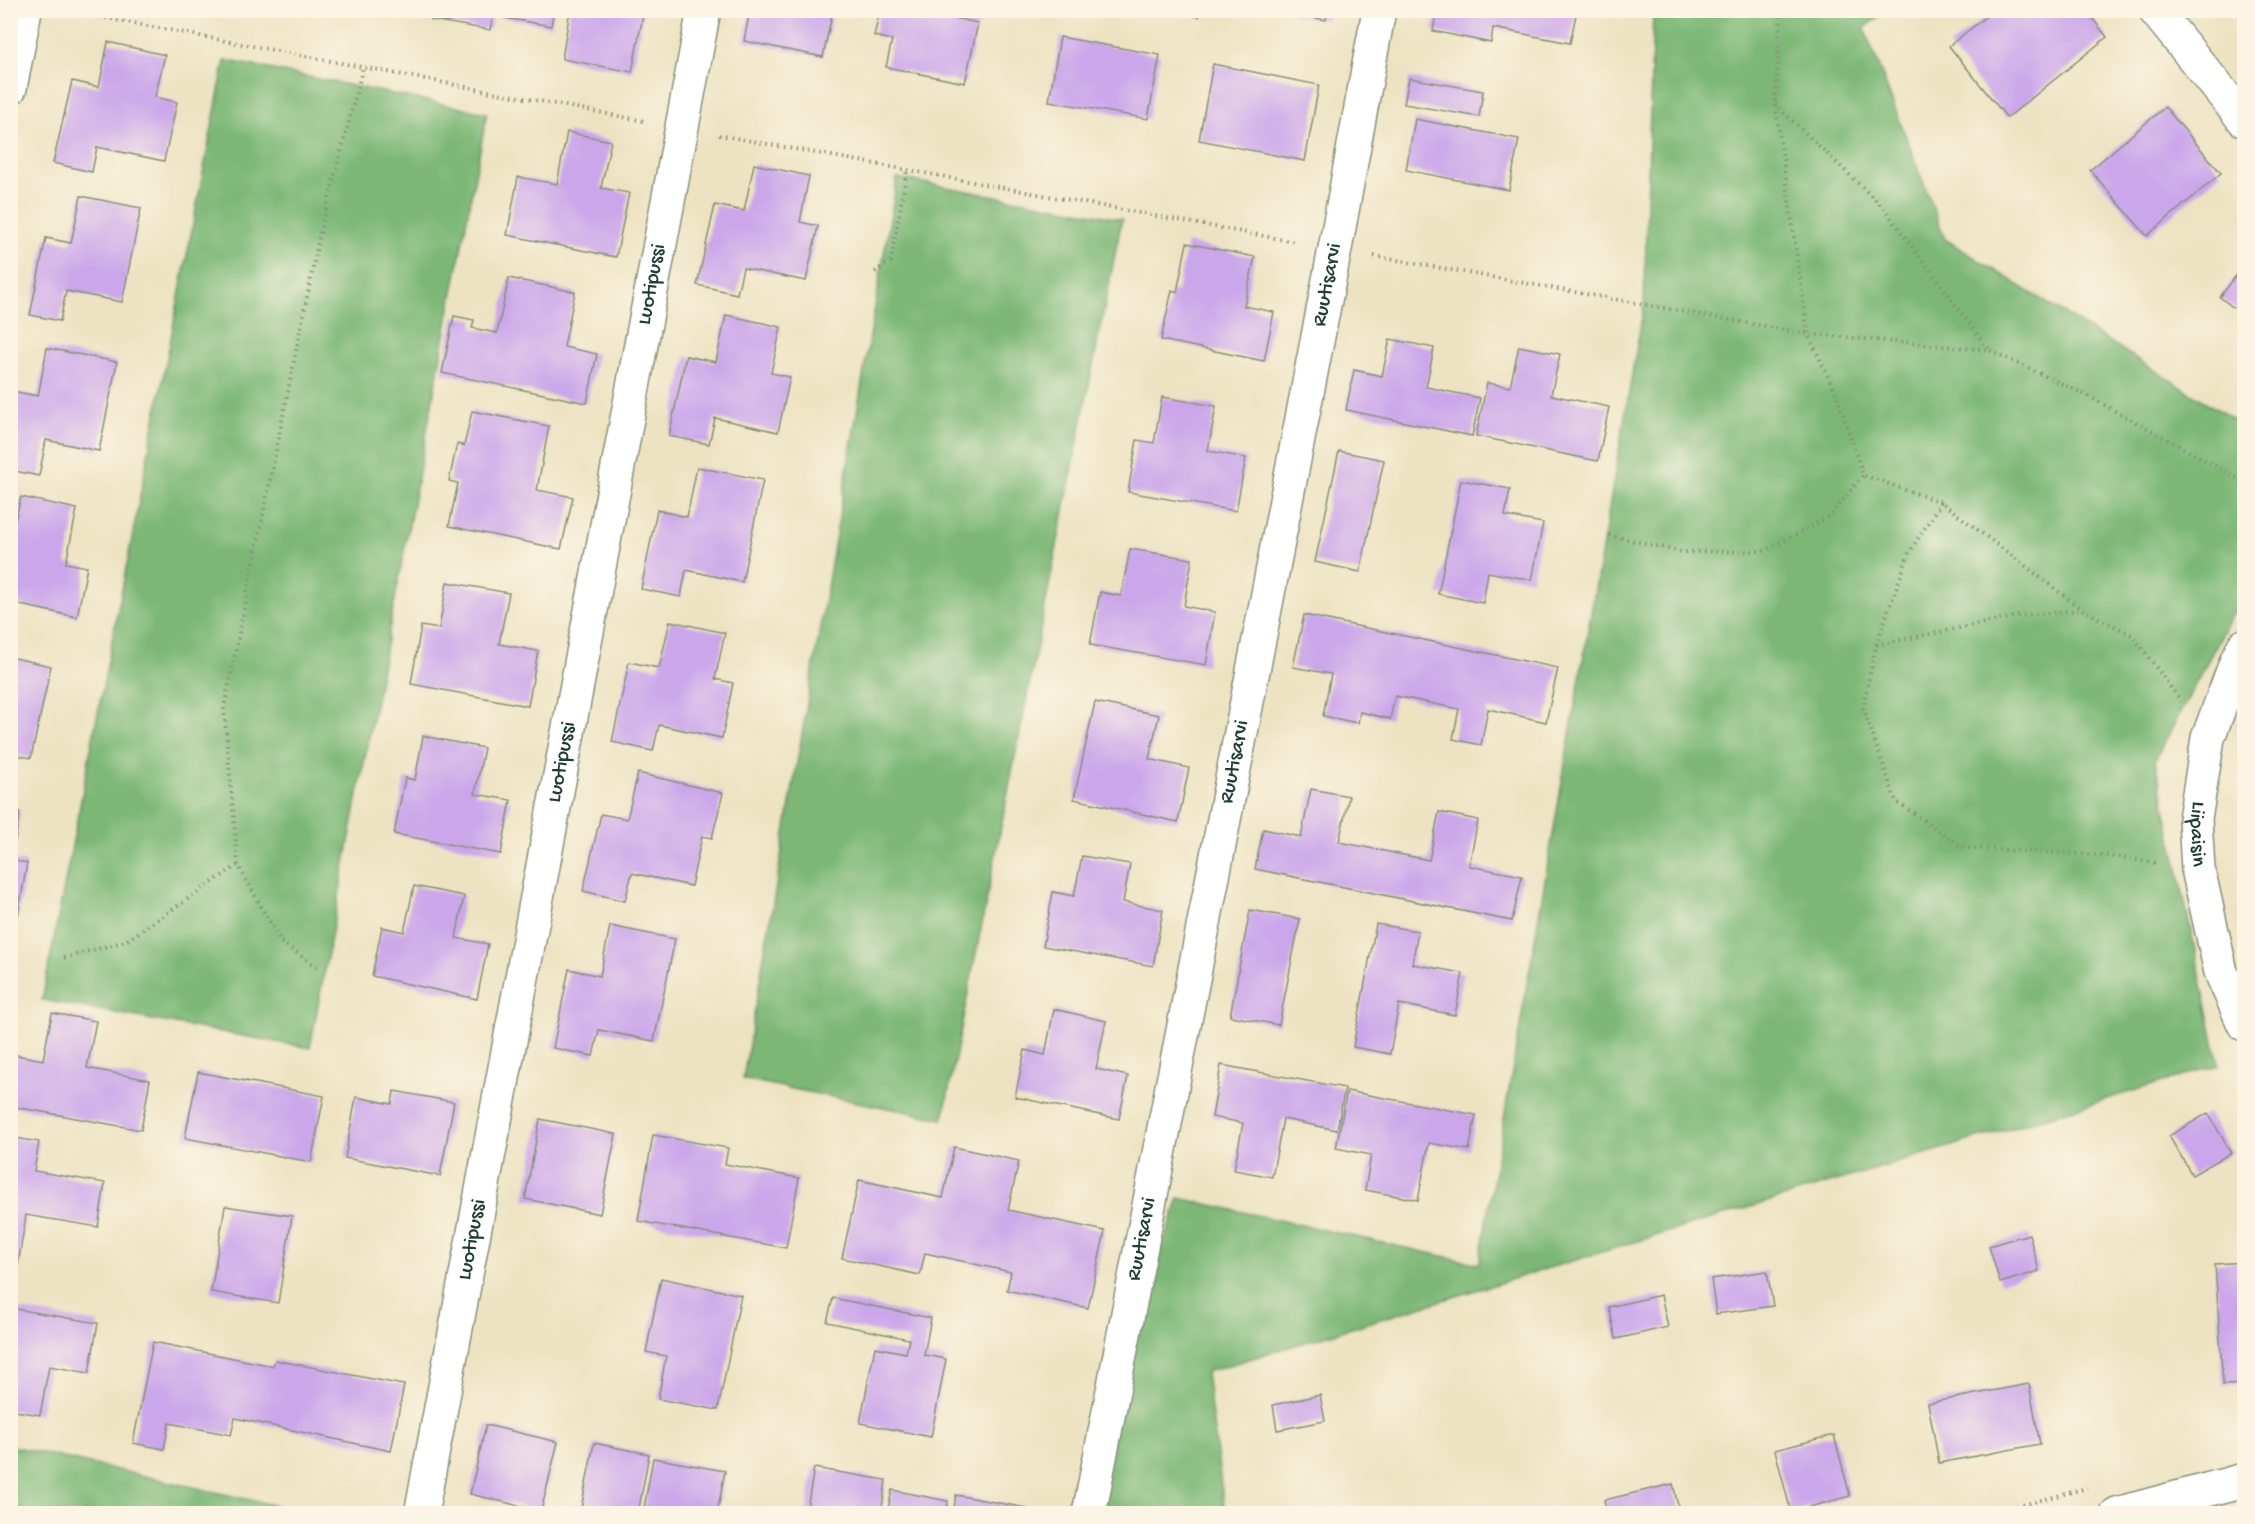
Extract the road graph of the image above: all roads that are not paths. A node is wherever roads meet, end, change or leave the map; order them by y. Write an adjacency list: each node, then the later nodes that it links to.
1 (25, 10): 5 (street)
2 (704, 10): 10 (street, Luotipussi)
3 (1379, 10): 11 (street, Ruutisarvi)
4 (2155, 10): 6 (street)
5 (10, 88)
6 (2244, 120)
7 (2244, 646): 8 (street, Liipaisin)
8 (2244, 1024)
9 (2244, 1480): 12 (street)
10 (421, 1514)
11 (1089, 1514)
12 (2117, 1514)

